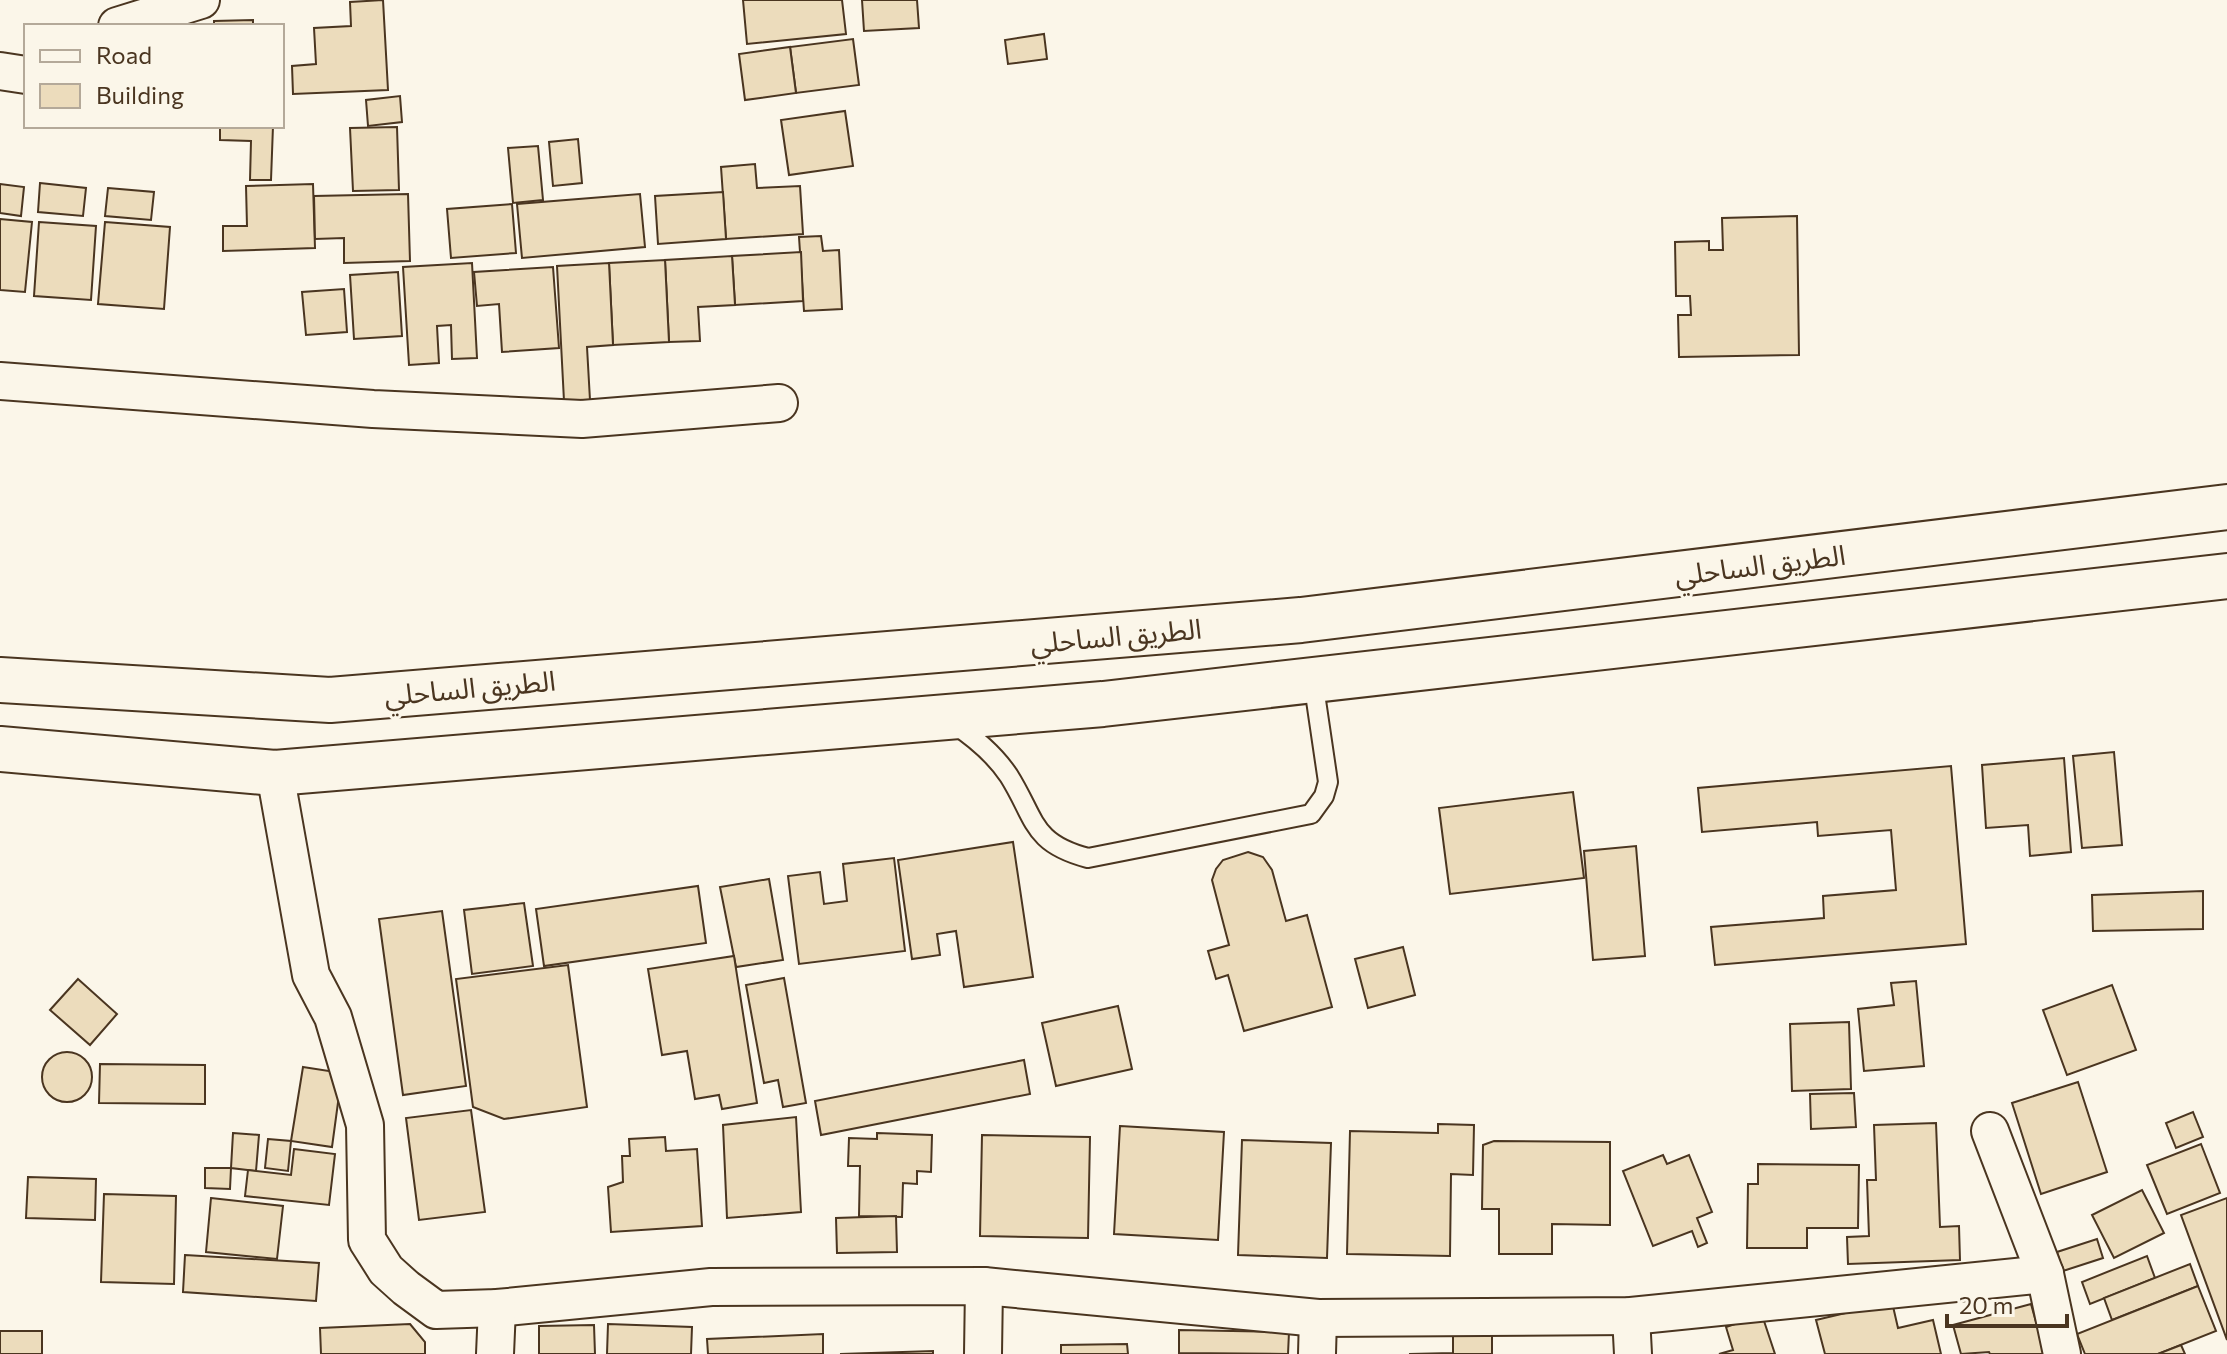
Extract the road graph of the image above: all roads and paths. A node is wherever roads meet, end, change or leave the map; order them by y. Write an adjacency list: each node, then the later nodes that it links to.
1 (201, 0): 2 (street)
2 (123, 24)
3 (0, 71): 4 (street)
4 (24, 75)
5 (0, 381): 6 (street)
6 (779, 403)
7 (2227, 507): 9 (highway, الطريق الساحلي)
8 (2227, 576): 11 (highway)
9 (1301, 620): 10 (highway, الطريق الساحلي); 11 (highway)
10 (0, 680)
11 (1313, 680): 12 (highway); 12 (lane)
12 (942, 716): 14 (highway)
13 (0, 749): 14 (highway)
14 (275, 773): 18 (street)
15 (1990, 1131): 16 (street)
16 (2045, 1274): 19 (street); 25 (street)
17 (984, 1286): 18 (street); 20 (street); 22 (street)
18 (497, 1308): 21 (street)
19 (1631, 1316): 20 (street); 24 (street)
20 (1318, 1318): 23 (street)
21 (495, 1354)
22 (983, 1354)
23 (1317, 1354)
24 (1633, 1354)
25 (2062, 1354)

